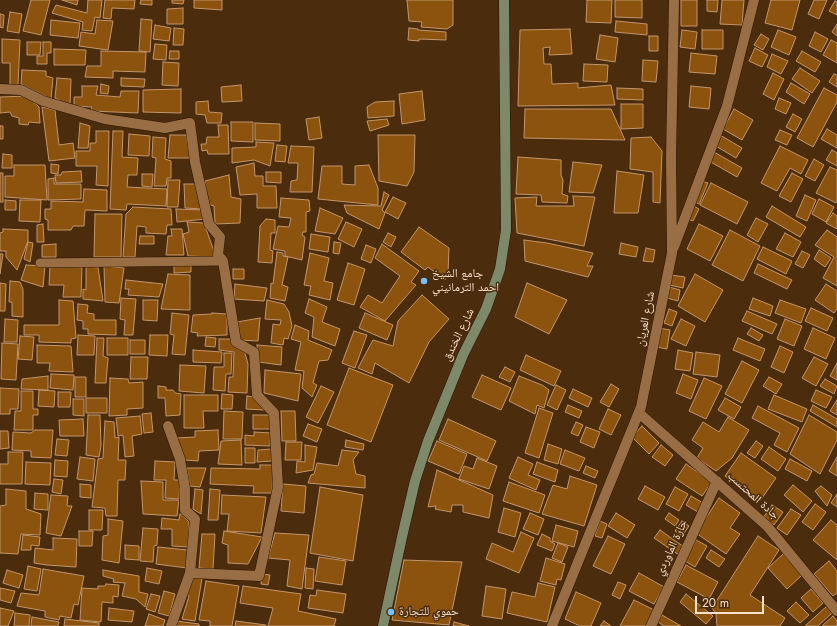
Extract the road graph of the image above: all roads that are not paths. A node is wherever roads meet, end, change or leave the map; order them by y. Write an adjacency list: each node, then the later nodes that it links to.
1 (504, 0): 14 (main road, شارع الخندق)
2 (674, 0): 5 (street, شارع العريان)
3 (754, 0): 5 (street)
4 (0, 89): 6 (street)
5 (672, 253): 8 (street, شارع العريان)
6 (223, 261): 7 (lane); 11 (street)
7 (40, 263)
8 (639, 413): 10 (street, جادة المحتسب); 15 (street, شارع العريان)
9 (168, 426): 11 (street)
10 (717, 481): 12 (street, جادة المحتسب); 16 (street, حارة الماوردي)
11 (190, 573): 13 (street)
12 (837, 611)
13 (171, 626)
14 (382, 626)
15 (552, 626)
16 (651, 626)

